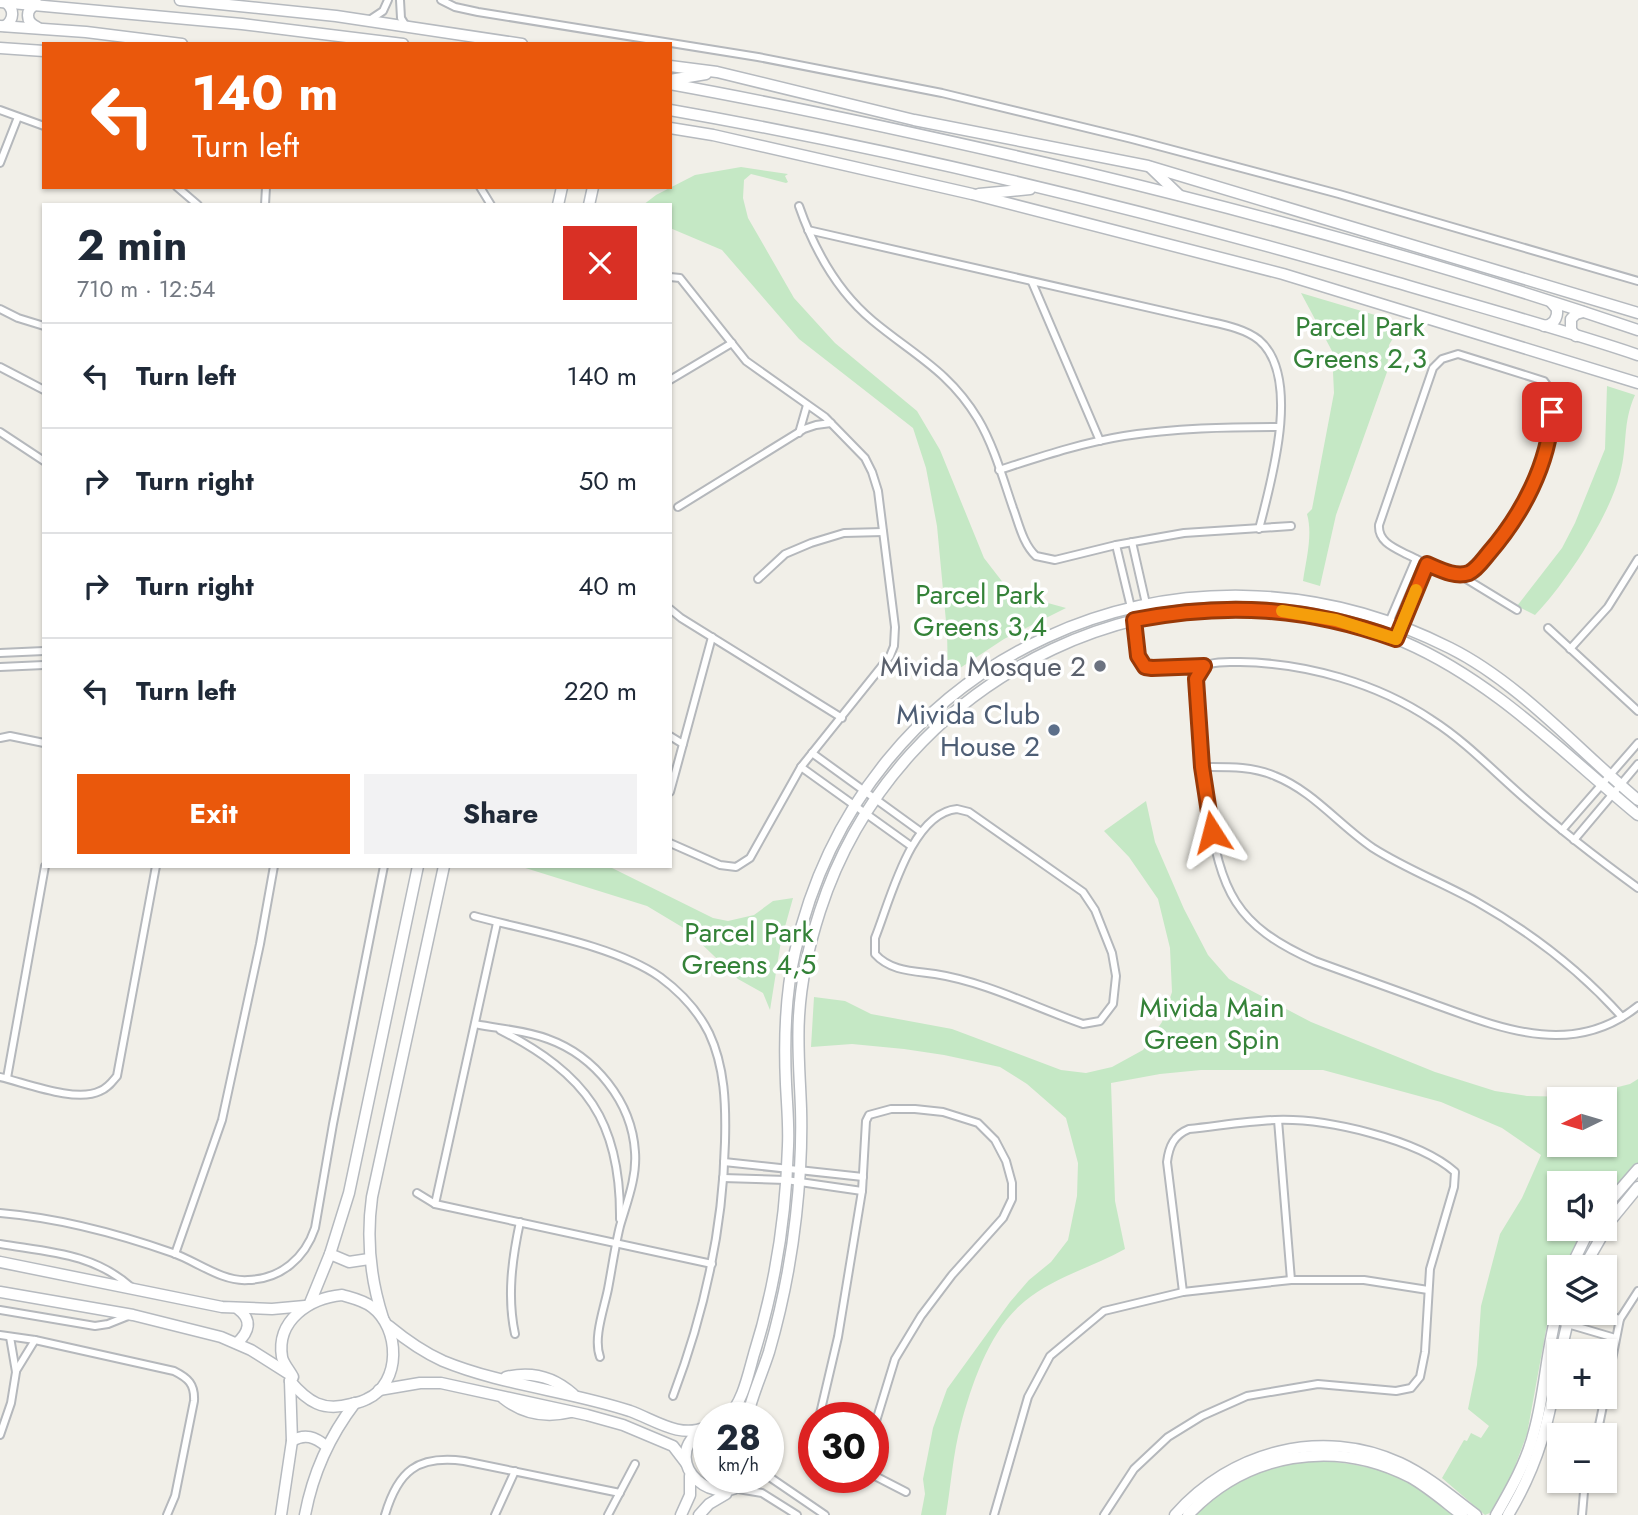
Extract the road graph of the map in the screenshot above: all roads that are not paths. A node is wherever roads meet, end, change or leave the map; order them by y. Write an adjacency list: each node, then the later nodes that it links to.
1 (180, 0): 7 (street)
2 (388, 0): 7 (street)
3 (400, 0): 9 (street)
4 (441, 0): 14 (street)
5 (3, 2): 6 (street); 8 (street)
6 (37, 4): 10 (street); 12 (street)
7 (368, 21): 9 (street)
8 (3, 26): 10 (street)
9 (407, 26): 13 (street)
10 (37, 27): 11 (street)
11 (165, 42)
12 (387, 42)
13 (509, 42)
14 (665, 42)
15 (672, 43): 37 (street)
16 (0, 48): 17 (street)
17 (42, 51)
18 (672, 66): 19 (street)
19 (717, 72): 20 (street); 28 (street)
20 (672, 82)
21 (672, 82): 32 (street)
22 (0, 110): 24 (street)
23 (672, 110): 29 (street)
24 (18, 117): 25 (street); 27 (street)
25 (42, 125)
26 (672, 128): 31 (street)
27 (0, 163)
28 (1148, 166): 32 (street); 42 (street)
29 (1041, 188): 31 (street); 44 (street)
30 (179, 189): 33 (street)
31 (972, 194): 51 (street)
32 (1180, 195): 39 (street)
33 (196, 203)
34 (799, 206): 35 (street)
35 (808, 230): 38 (street); 60 (street)
36 (672, 277): 47 (street)
37 (1638, 281)
38 (1032, 282): 55 (street); 58 (street)
39 (1551, 302): 41 (street); 44 (street)
40 (0, 309): 43 (street)
41 (1583, 312): 45 (street); 46 (street)
42 (1638, 313)
43 (42, 325)
44 (1543, 326): 46 (street)
45 (1638, 330)
46 (1576, 336): 48 (street)
47 (732, 343): 50 (street); 53 (street)
48 (1638, 355)
49 (0, 367): 52 (street)
50 (672, 379)
51 (1638, 383)
52 (42, 389)
53 (807, 405): 54 (street); 57 (street)
54 (831, 424): 57 (street); 64 (street)
55 (1279, 427): 58 (street); 63 (street)
56 (0, 432): 59 (street)
57 (799, 433): 61 (street)
58 (1100, 440): 60 (street)
59 (42, 460)
60 (999, 470): 66 (street)
61 (678, 507)
62 (1291, 526): 63 (street)
63 (1259, 529): 65 (street)
64 (883, 532): 71 (street); 91 (street)
65 (1132, 542): 66 (street); 72 (street)
66 (1116, 545): 73 (street)
67 (1416, 559): 68 (street); 70 (street); 78 (street)
68 (1427, 564): 70 (street); 79 (street)
69 (1637, 564): 84 (street)
70 (1458, 574): 75 (street)
71 (758, 579)
72 (1147, 605): 73 (street); 76 (street); 78 (street)
73 (1131, 608): 77 (street); 106 (street)
74 (672, 610): 82 (street)
75 (1517, 610)
76 (1149, 617): 77 (street); 81 (street)
77 (1134, 620): 88 (street); 106 (street)
78 (1389, 622): 79 (street); 81 (street)
79 (1401, 626): 83 (street); 101 (street)
80 (1548, 628): 84 (street)
81 (1384, 634): 83 (street)
82 (712, 638): 91 (street); 96 (street)
83 (1396, 639): 103 (street)
84 (1570, 649): 90 (street)
85 (42, 651): 86 (street)
86 (0, 653)
87 (42, 665): 89 (street)
88 (1204, 666): 100 (street); 110 (street)
89 (0, 667)
90 (1638, 711)
91 (842, 718): 97 (street)
92 (672, 737): 96 (street)
93 (0, 738): 94 (street)
94 (42, 743)
95 (1638, 743): 101 (street)
96 (683, 744): 102 (street)
97 (812, 753): 99 (street); 106 (street)
98 (1638, 764): 104 (street)
99 (801, 766): 108 (street); 113 (street)
100 (1202, 767): 125 (street); 125 (street)
101 (1609, 776): 103 (street); 104 (street)
102 (672, 785)
103 (1602, 785): 105 (street); 110 (street)
104 (1620, 785): 105 (street); 107 (street)
105 (1613, 794): 109 (street); 112 (street)
106 (869, 795): 108 (street); 111 (street)
107 (1638, 800)
108 (860, 809): 114 (street); 131 (street); 132 (street)
109 (1638, 815)
110 (1562, 830): 112 (street)
111 (921, 832): 114 (street); 114 (street)
112 (1574, 840): 121 (street)
113 (672, 844)
114 (911, 846)
115 (45, 868): 128 (street)
116 (156, 868): 128 (street)
117 (274, 868): 148 (street)
118 (384, 868): 148 (street)
119 (418, 868): 149 (street)
120 (444, 868): 151 (street)
121 (1638, 888)
122 (474, 916): 123 (street)
123 (498, 923): 126 (street); 130 (street)
124 (1638, 1006): 125 (street)
125 (1622, 1017)
126 (475, 1024): 127 (street); 142 (street)
127 (498, 1029): 145 (street); 145 (street)
128 (4, 1077)
129 (1278, 1120): 154 (street); 156 (street); 159 (street)
130 (724, 1162): 131 (street); 135 (street)
131 (787, 1168): 132 (street); 136 (street)
132 (800, 1169): 134 (street); 137 (street)
133 (1638, 1169): 141 (street)
134 (863, 1177): 139 (street); 189 (street)
135 (723, 1178): 136 (street); 153 (street)
136 (786, 1180): 137 (street); 186 (street)
137 (799, 1181): 139 (street); 187 (street)
138 (1638, 1187): 150 (street)
139 (862, 1191): 188 (street)
140 (417, 1193): 142 (street)
141 (1617, 1193)
142 (435, 1204): 144 (street)
143 (0, 1213): 148 (street)
144 (520, 1222): 146 (street); 169 (street)
145 (620, 1229): 146 (street)
146 (617, 1243): 153 (street); 175 (street)
147 (0, 1244): 155 (street)
148 (176, 1254)
149 (330, 1254): 151 (street); 160 (street)
150 (1591, 1255)
151 (369, 1259): 166 (street)
152 (0, 1262): 155 (street)
153 (712, 1264): 183 (street)
154 (1291, 1280): 156 (street); 159 (street)
155 (131, 1287): 161 (street)
156 (1428, 1290): 221 (street)
157 (1638, 1291): 165 (street)
158 (0, 1292): 163 (street)
159 (1183, 1292): 220 (street)
160 (308, 1304): 161 (street); 166 (street); 178 (street)
161 (239, 1309): 174 (street)
162 (0, 1310): 163 (street)
163 (133, 1315): 174 (street)
164 (1617, 1318): 165 (street)
165 (1620, 1319): 172 (street)
166 (385, 1321): 177 (street); 180 (street)
167 (1553, 1325): 226 (street)
168 (1570, 1325): 172 (street)
169 (515, 1334)
170 (0, 1335): 171 (street)
171 (10, 1337): 173 (street); 176 (street)
172 (1615, 1338)
173 (35, 1340): 176 (street); 210 (street)
174 (237, 1343): 178 (street)
175 (600, 1357)
176 (16, 1372): 195 (street)
177 (502, 1378): 179 (street); 184 (street)
178 (291, 1379): 190 (street); 197 (street)
179 (517, 1382): 181 (street); 185 (street)
180 (379, 1390): 182 (street); 190 (street)
181 (565, 1394): 184 (street); 191 (street)
182 (500, 1395): 185 (street); 193 (street)
183 (673, 1396)
184 (576, 1397): 194 (street)
185 (514, 1398): 191 (street)
186 (738, 1402)
187 (752, 1402)
188 (824, 1402)
189 (882, 1402)
190 (355, 1403): 198 (street)
191 (562, 1409): 193 (street)
192 (1550, 1409): 227 (street)
193 (573, 1412): 200 (street)
194 (693, 1432)
195 (0, 1435)
196 (693, 1438): 200 (street)
197 (292, 1441): 198 (street); 211 (street)
198 (326, 1446): 212 (street)
199 (635, 1464): 206 (street)
200 (687, 1468): 202 (street); 216 (street)
201 (515, 1471): 206 (street); 213 (street); 214 (street)
202 (693, 1479)
203 (889, 1483): 205 (street)
204 (784, 1487): 219 (street)
205 (906, 1492)
206 (620, 1493): 215 (street)
207 (729, 1493): 217 (street)
208 (762, 1493): 218 (street)
209 (1584, 1493): 228 (street)
210 (167, 1515)
211 (281, 1515)
212 (305, 1515)
213 (385, 1515)
214 (495, 1515)
215 (608, 1515)
216 (681, 1515)
217 (699, 1515)
218 (797, 1515)
219 (825, 1515)
220 (994, 1515)
221 (1104, 1515)
222 (1175, 1515): 225 (street)
223 (1188, 1515): 224 (street)
224 (1462, 1515)
225 (1476, 1515)
226 (1496, 1515)
227 (1508, 1515)
228 (1582, 1515)

